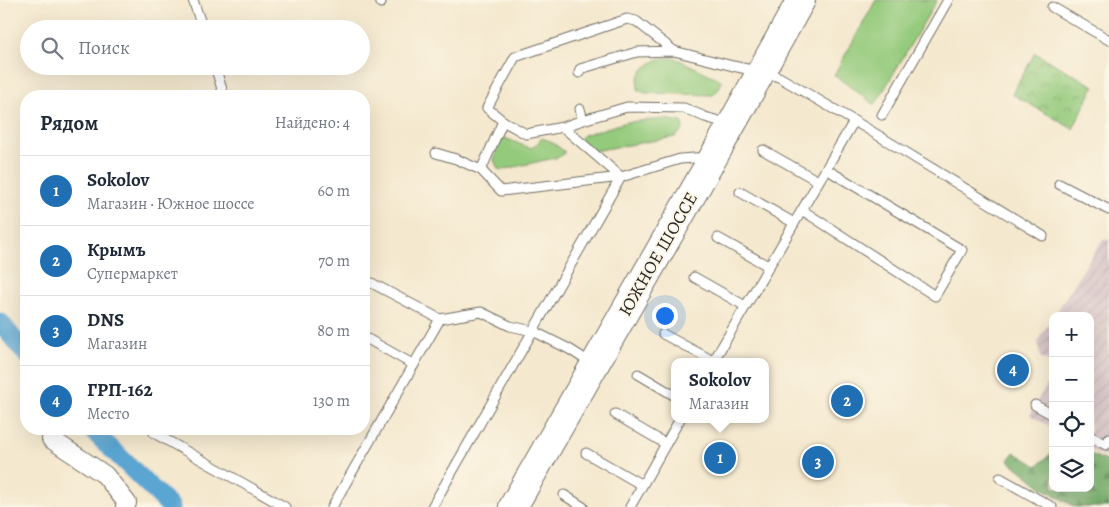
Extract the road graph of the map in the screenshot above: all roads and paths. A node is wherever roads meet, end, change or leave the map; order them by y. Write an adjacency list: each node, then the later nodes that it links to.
1 (193, 0): 5 (lane)
2 (801, 0): 8 (main road, ЮЖНОЕ ШОССЕ)
3 (948, 0): 13 (lane)
4 (1052, 8): 6 (lane)
5 (200, 20)
6 (1109, 40)
7 (674, 51): 8 (lane); 9 (lane); 15 (lane)
8 (761, 72): 16 (lane); 17 (main road, ЮЖНОЕ ШОССЕ)
9 (579, 73)
10 (218, 75): 11 (lane)
11 (222, 90)
12 (580, 109): 14 (lane)
13 (882, 114)
14 (583, 120): 17 (lane); 18 (lane)
15 (503, 121): 18 (lane); 23 (lane)
16 (854, 121): 22 (lane); 31 (lane)
17 (731, 125): 21 (main road, ЮЖНОЕ ШОССЕ)
18 (563, 127): 24 (lane)
19 (763, 150): 25 (lane)
20 (436, 153): 23 (lane)
21 (714, 156): 24 (lane); 44 (main road, ЮЖНОЕ ШОССЕ)
22 (826, 169): 25 (lane); 28 (lane)
23 (481, 170): 24 (lane)
24 (621, 177): 38 (lane)
25 (818, 181): 28 (lane)
26 (1059, 184): 29 (lane)
27 (740, 192): 30 (lane)
28 (802, 210): 30 (lane)
29 (1109, 210)
30 (794, 223): 33 (lane)
31 (1044, 236)
32 (718, 238): 33 (lane)
33 (768, 266): 36 (lane)
34 (694, 277): 36 (lane)
35 (370, 282): 37 (lane)
36 (745, 306): 42 (lane)
37 (440, 319): 38 (lane); 43 (lane)
38 (533, 331): 44 (lane); 63 (lane)
39 (663, 334): 41 (lane)
40 (370, 340): 43 (lane)
41 (706, 358)
42 (715, 358)
43 (414, 365): 62 (lane)
44 (594, 365): 64 (main road, ЮЖНОЕ ШОССЕ)
45 (638, 374): 46 (lane)
46 (671, 394)
47 (1035, 405): 49 (lane)
48 (615, 414): 55 (lane)
49 (1049, 414)
50 (678, 423): 55 (lane)
51 (158, 435): 61 (lane)
52 (1094, 438): 54 (lane)
53 (51, 439): 60 (street)
54 (1109, 439)
55 (666, 444): 58 (lane)
56 (586, 453): 58 (lane)
57 (1000, 478): 67 (lane)
58 (642, 485): 66 (lane)
59 (564, 495): 65 (lane)
60 (125, 507)
61 (285, 507)
62 (332, 507)
63 (432, 507)
64 (513, 507)
65 (583, 507)
66 (630, 507)
67 (1052, 507)

